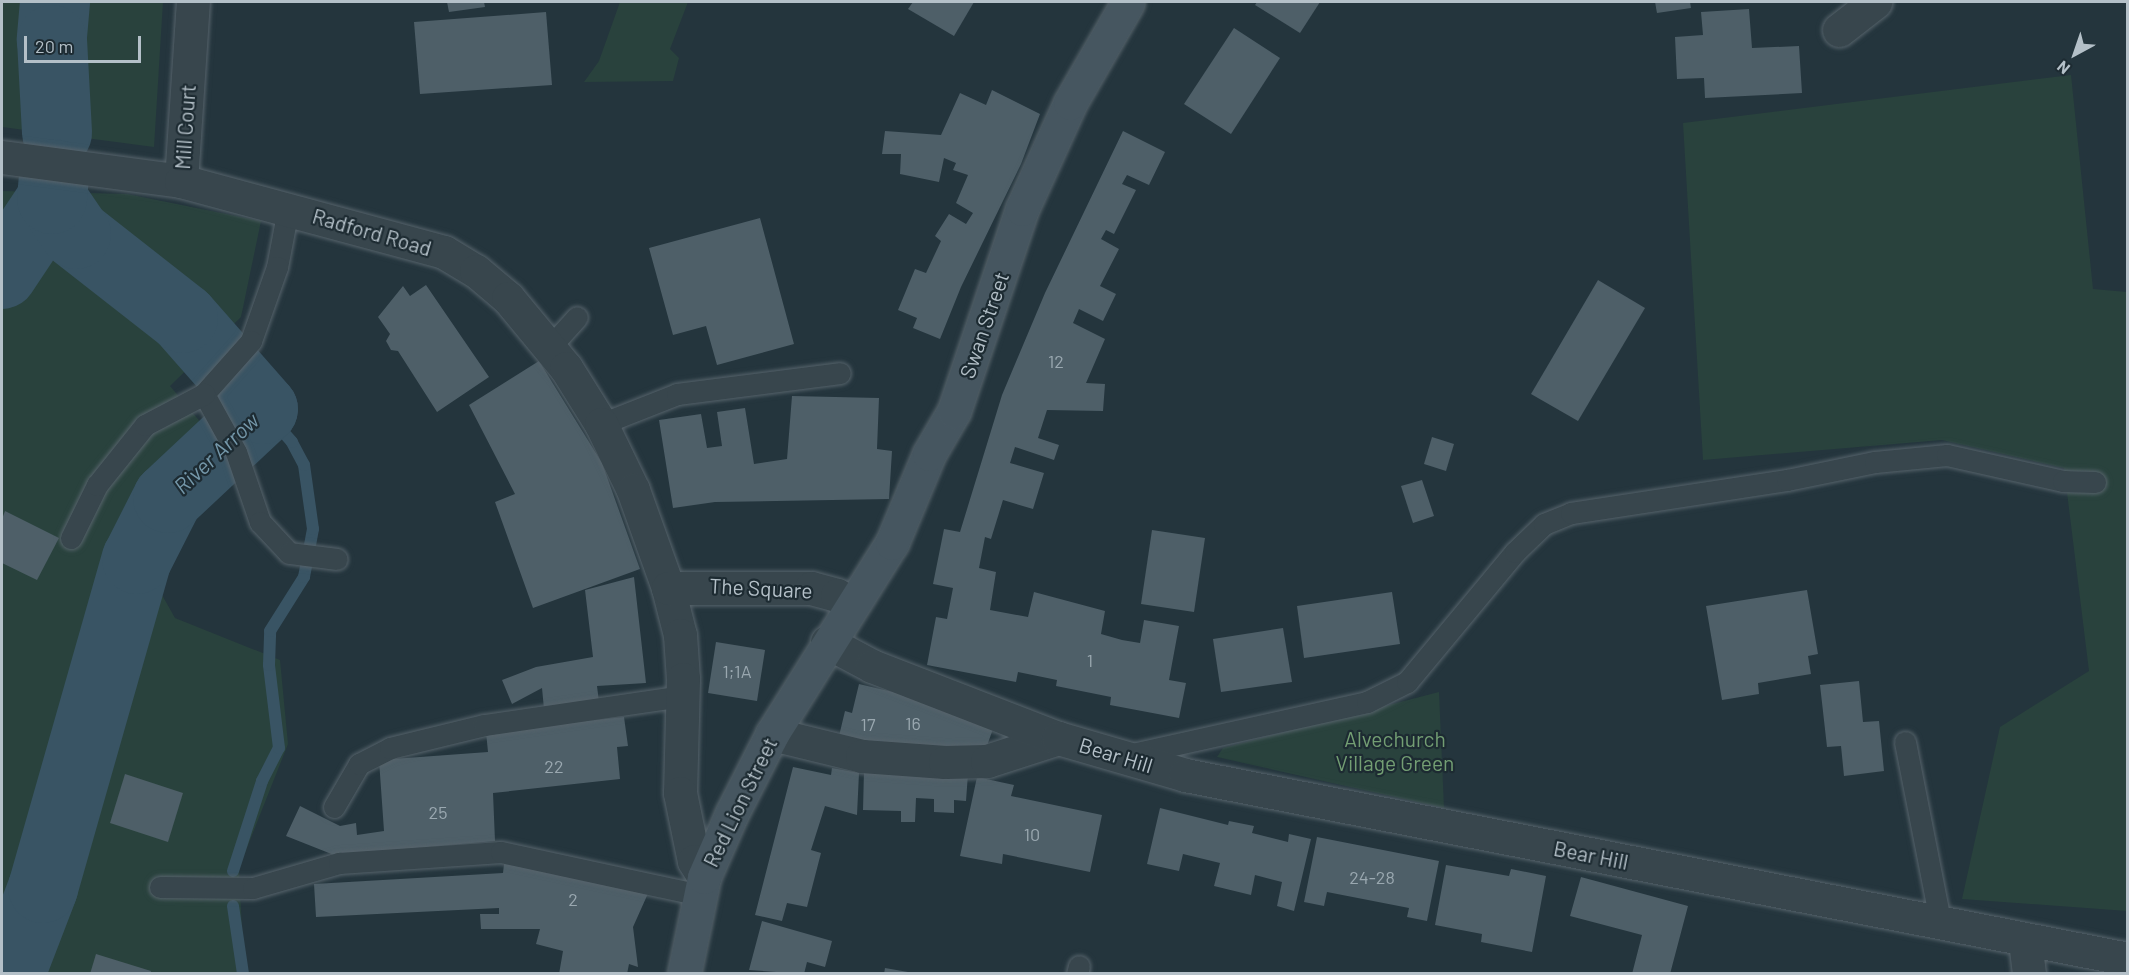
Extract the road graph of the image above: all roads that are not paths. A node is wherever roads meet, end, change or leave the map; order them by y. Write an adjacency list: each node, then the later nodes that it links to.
1 (193, 2): 6 (street, Mill Court)
2 (1128, 2): 17 (main road, Swan Street)
3 (1875, 2): 4 (street)
4 (1839, 30)
5 (2, 156): 6 (street, Radford Road)
6 (181, 181): 7 (street, Radford Road)
7 (288, 209): 9 (street, Radford Road); 11 (lane)
8 (577, 316): 9 (lane)
9 (550, 347): 12 (street, Radford Road)
10 (840, 373): 12 (lane)
11 (210, 387): 14 (lane); 15 (lane)
12 (601, 424): 16 (street, Radford Road)
13 (2095, 482): 23 (lane)
14 (71, 538)
15 (337, 559)
16 (668, 588): 17 (street, The Square); 19 (street, Radford Road)
17 (851, 604): 18 (main road, Swan Street)
18 (828, 642): 20 (main road, Red Lion Street); 21 (street, Bear Hill)
19 (683, 696): 24 (lane); 25 (street, Radford Road)
20 (772, 734): 21 (street, Bear Hill); 25 (main road, Red Lion Street)
21 (1058, 738): 23 (street, Bear Hill)
22 (1905, 742): 27 (lane)
23 (1119, 757): 27 (street, Bear Hill)
24 (334, 807)
25 (702, 886): 26 (lane); 30 (main road, Red Lion Street)
26 (160, 887)
27 (1941, 925): 28 (street, Bear Hill)
28 (2025, 941): 29 (street, Bear Hill); 31 (street)
29 (2127, 959)
30 (684, 974)
31 (2029, 974)

